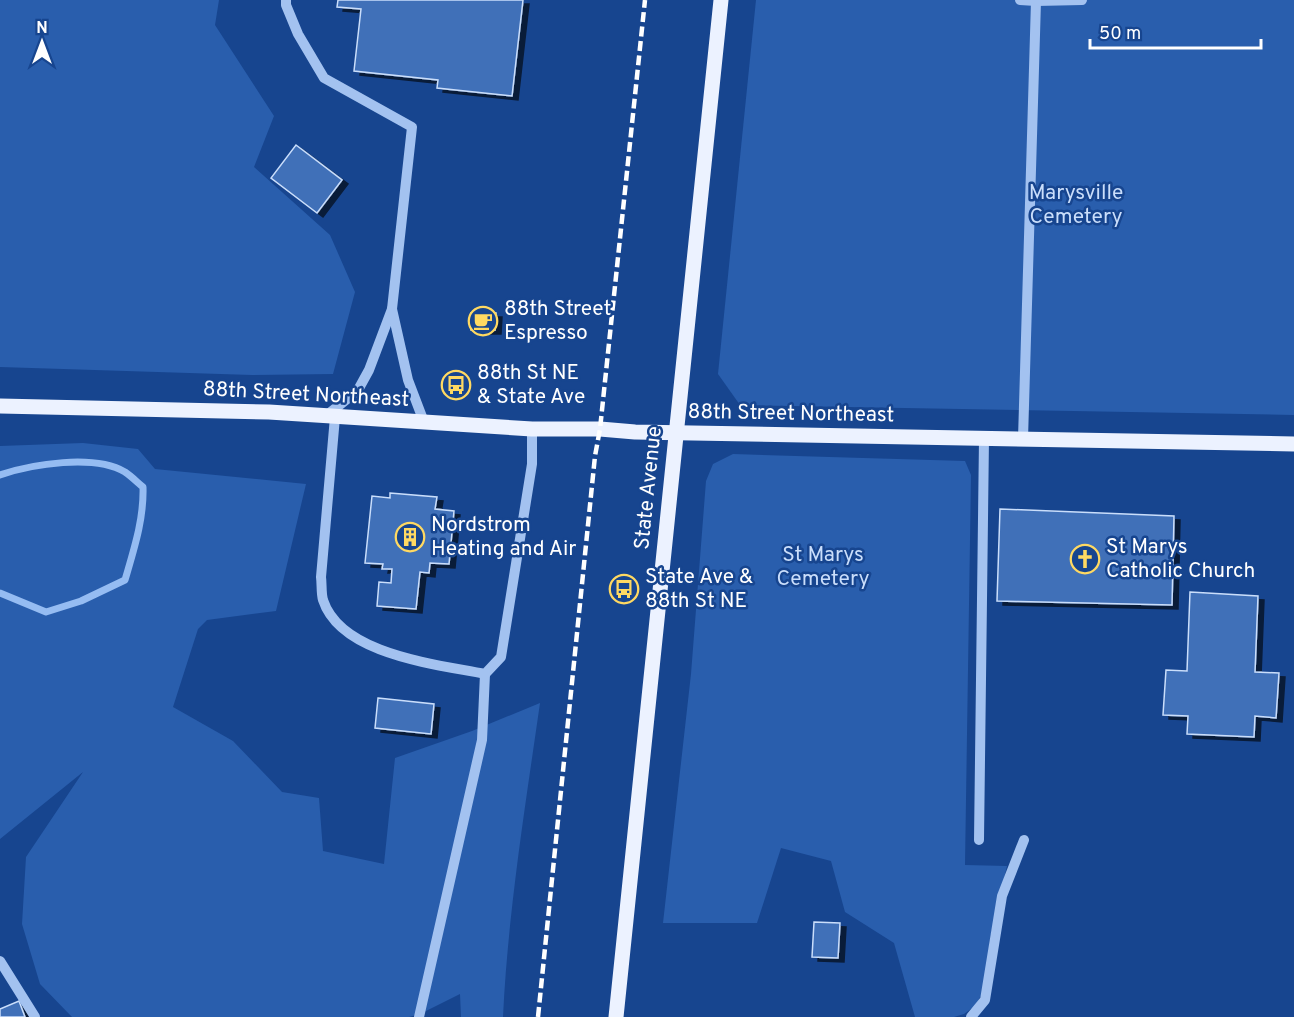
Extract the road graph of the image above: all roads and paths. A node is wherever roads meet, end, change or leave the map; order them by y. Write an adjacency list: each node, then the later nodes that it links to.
1 (286, 0): 6 (lane)
2 (721, 0): 11 (main road, State Avenue)
3 (1020, 0): 4 (lane)
4 (1036, 0): 5 (lane); 13 (lane)
5 (1082, 0)
6 (392, 309): 8 (lane); 9 (lane)
7 (0, 406): 8 (main road, 88th Street Northeast)
8 (330, 416): 9 (main road, 88th Street Northeast); 15 (lane)
9 (424, 422): 10 (main road, 88th Street Northeast)
10 (532, 429): 11 (main road, 88th Street Northeast); 15 (lane)
11 (676, 433): 12 (main road, 88th Street Northeast); 21 (main road, State Avenue)
12 (984, 438): 13 (main road, 88th Street Northeast); 16 (lane)
13 (1023, 439): 14 (main road, 88th Street Northeast)
14 (1294, 444)
15 (484, 674): 20 (lane)
16 (979, 840)
17 (1024, 840): 22 (lane)
18 (0, 961): 19 (lane)
19 (34, 1017)
20 (419, 1017)
21 (616, 1017)
22 (971, 1017)

